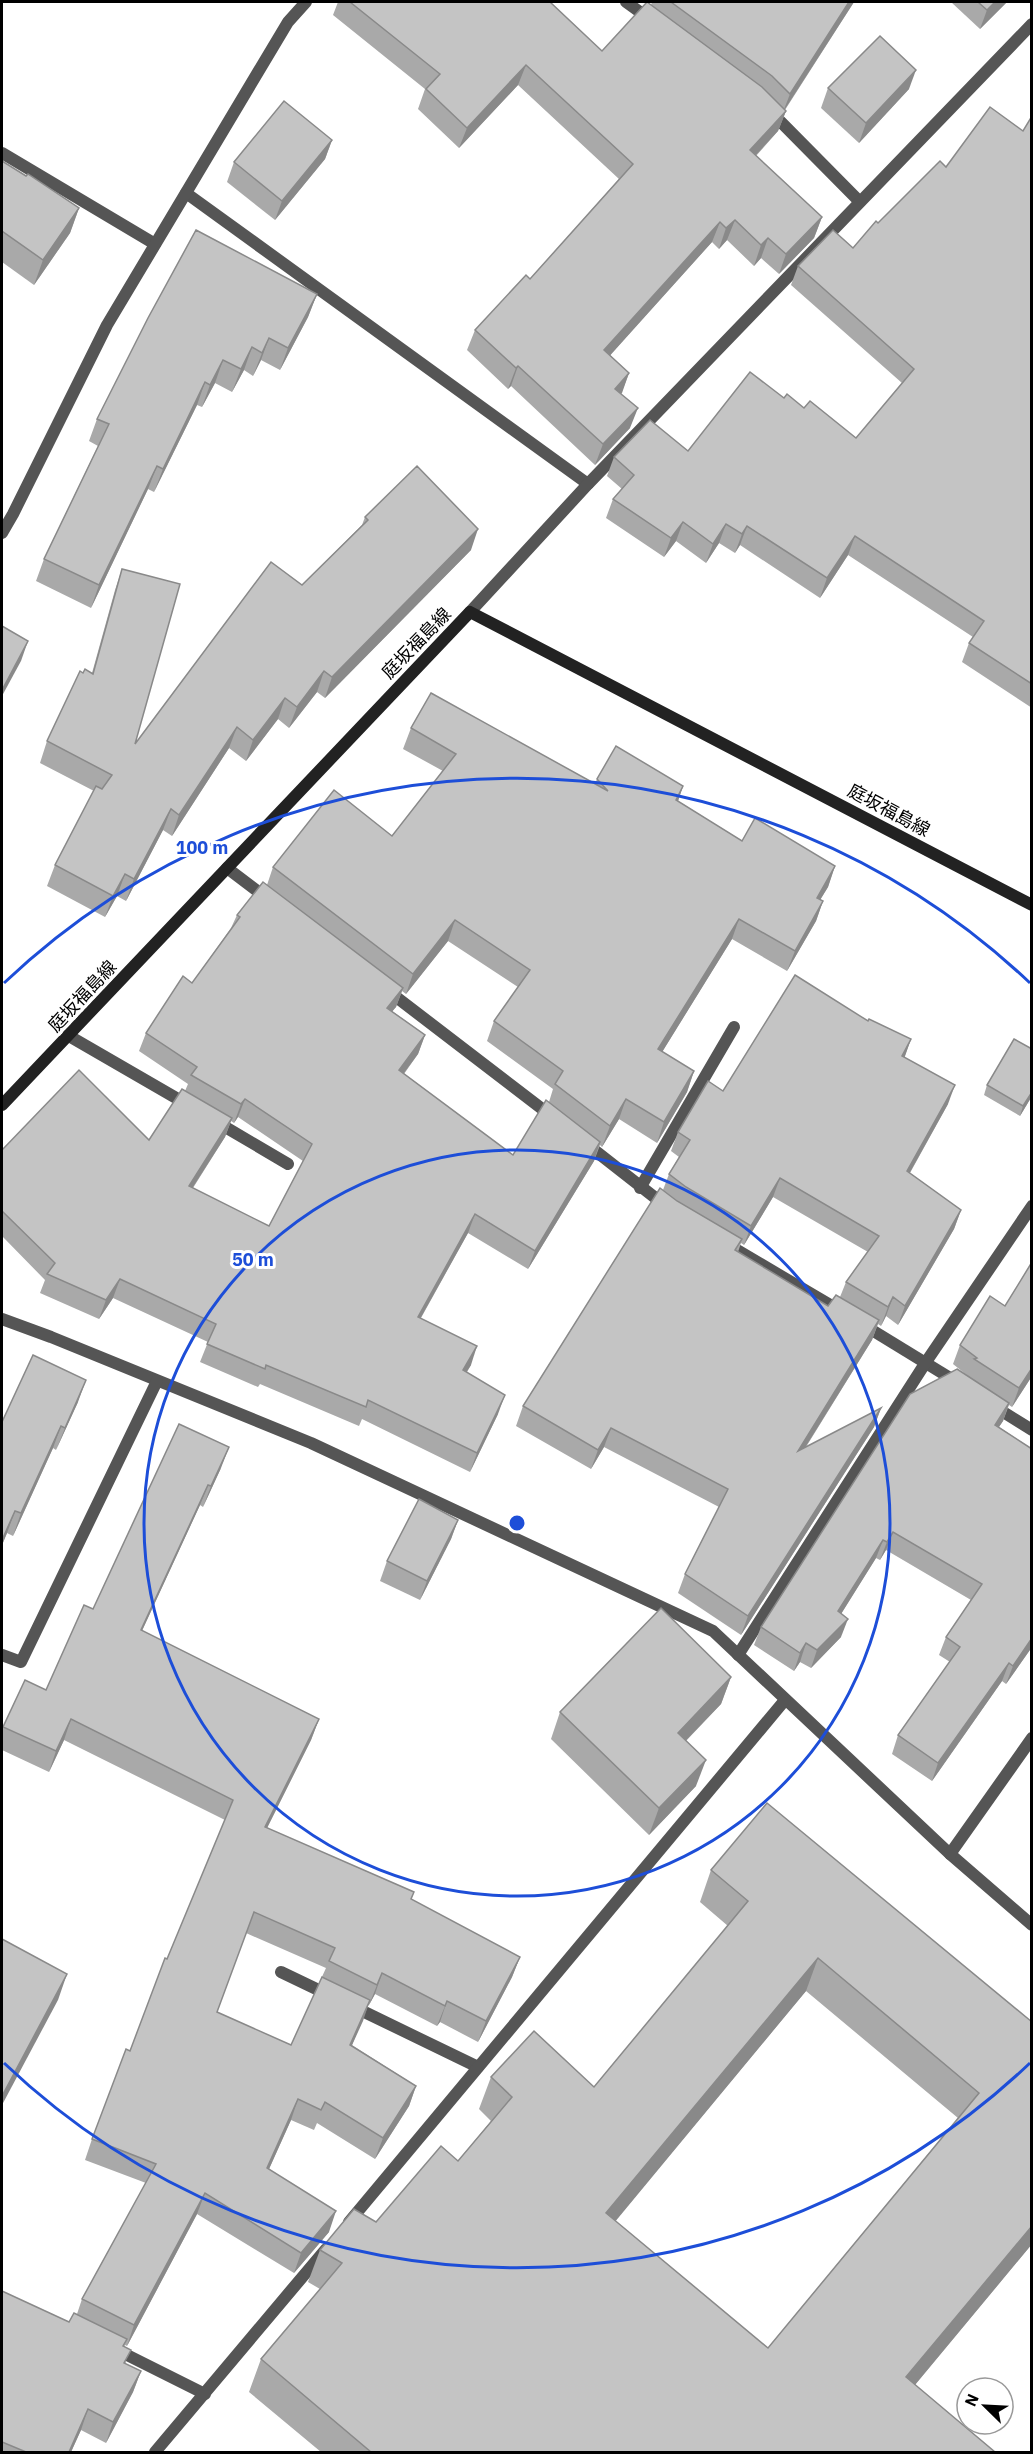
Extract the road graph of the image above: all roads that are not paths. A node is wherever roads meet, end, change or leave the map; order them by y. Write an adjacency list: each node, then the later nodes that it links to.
1 (306, 2): 7 (street)
2 (626, 2): 4 (street)
3 (1032, 24): 8 (street)
4 (664, 30)
5 (760, 101): 8 (street)
6 (2, 153): 9 (street)
7 (186, 193): 9 (street); 10 (street)
8 (860, 201): 10 (street)
9 (155, 244): 11 (street)
10 (588, 484): 12 (street)
11 (2, 533)
12 (470, 612): 13 (main road, 庭坂福島線); 15 (main road, 庭坂福島線)
13 (227, 868): 14 (street); 18 (main road, 庭坂福島線)
14 (274, 904)
15 (1032, 905)
16 (377, 982): 21 (street)
17 (734, 1027): 21 (street)
18 (69, 1036): 19 (main road, 庭坂福島線); 20 (street)
19 (2, 1105)
20 (288, 1164)
21 (640, 1188): 23 (street)
22 (1032, 1206): 26 (street)
23 (674, 1213)
24 (715, 1237): 26 (street)
25 (2, 1319): 27 (street)
26 (926, 1362): 28 (street); 30 (street)
27 (157, 1381): 29 (street); 30 (street)
28 (1032, 1430)
29 (2, 1655)
30 (738, 1655): 31 (street)
31 (785, 1700): 33 (street); 36 (street)
32 (1032, 1738): 33 (street)
33 (950, 1854): 34 (street)
34 (1032, 1924)
35 (281, 1972): 36 (street)
36 (478, 2067): 38 (street)
37 (99, 2341): 38 (street)
38 (205, 2394): 39 (street)
39 (155, 2452)

